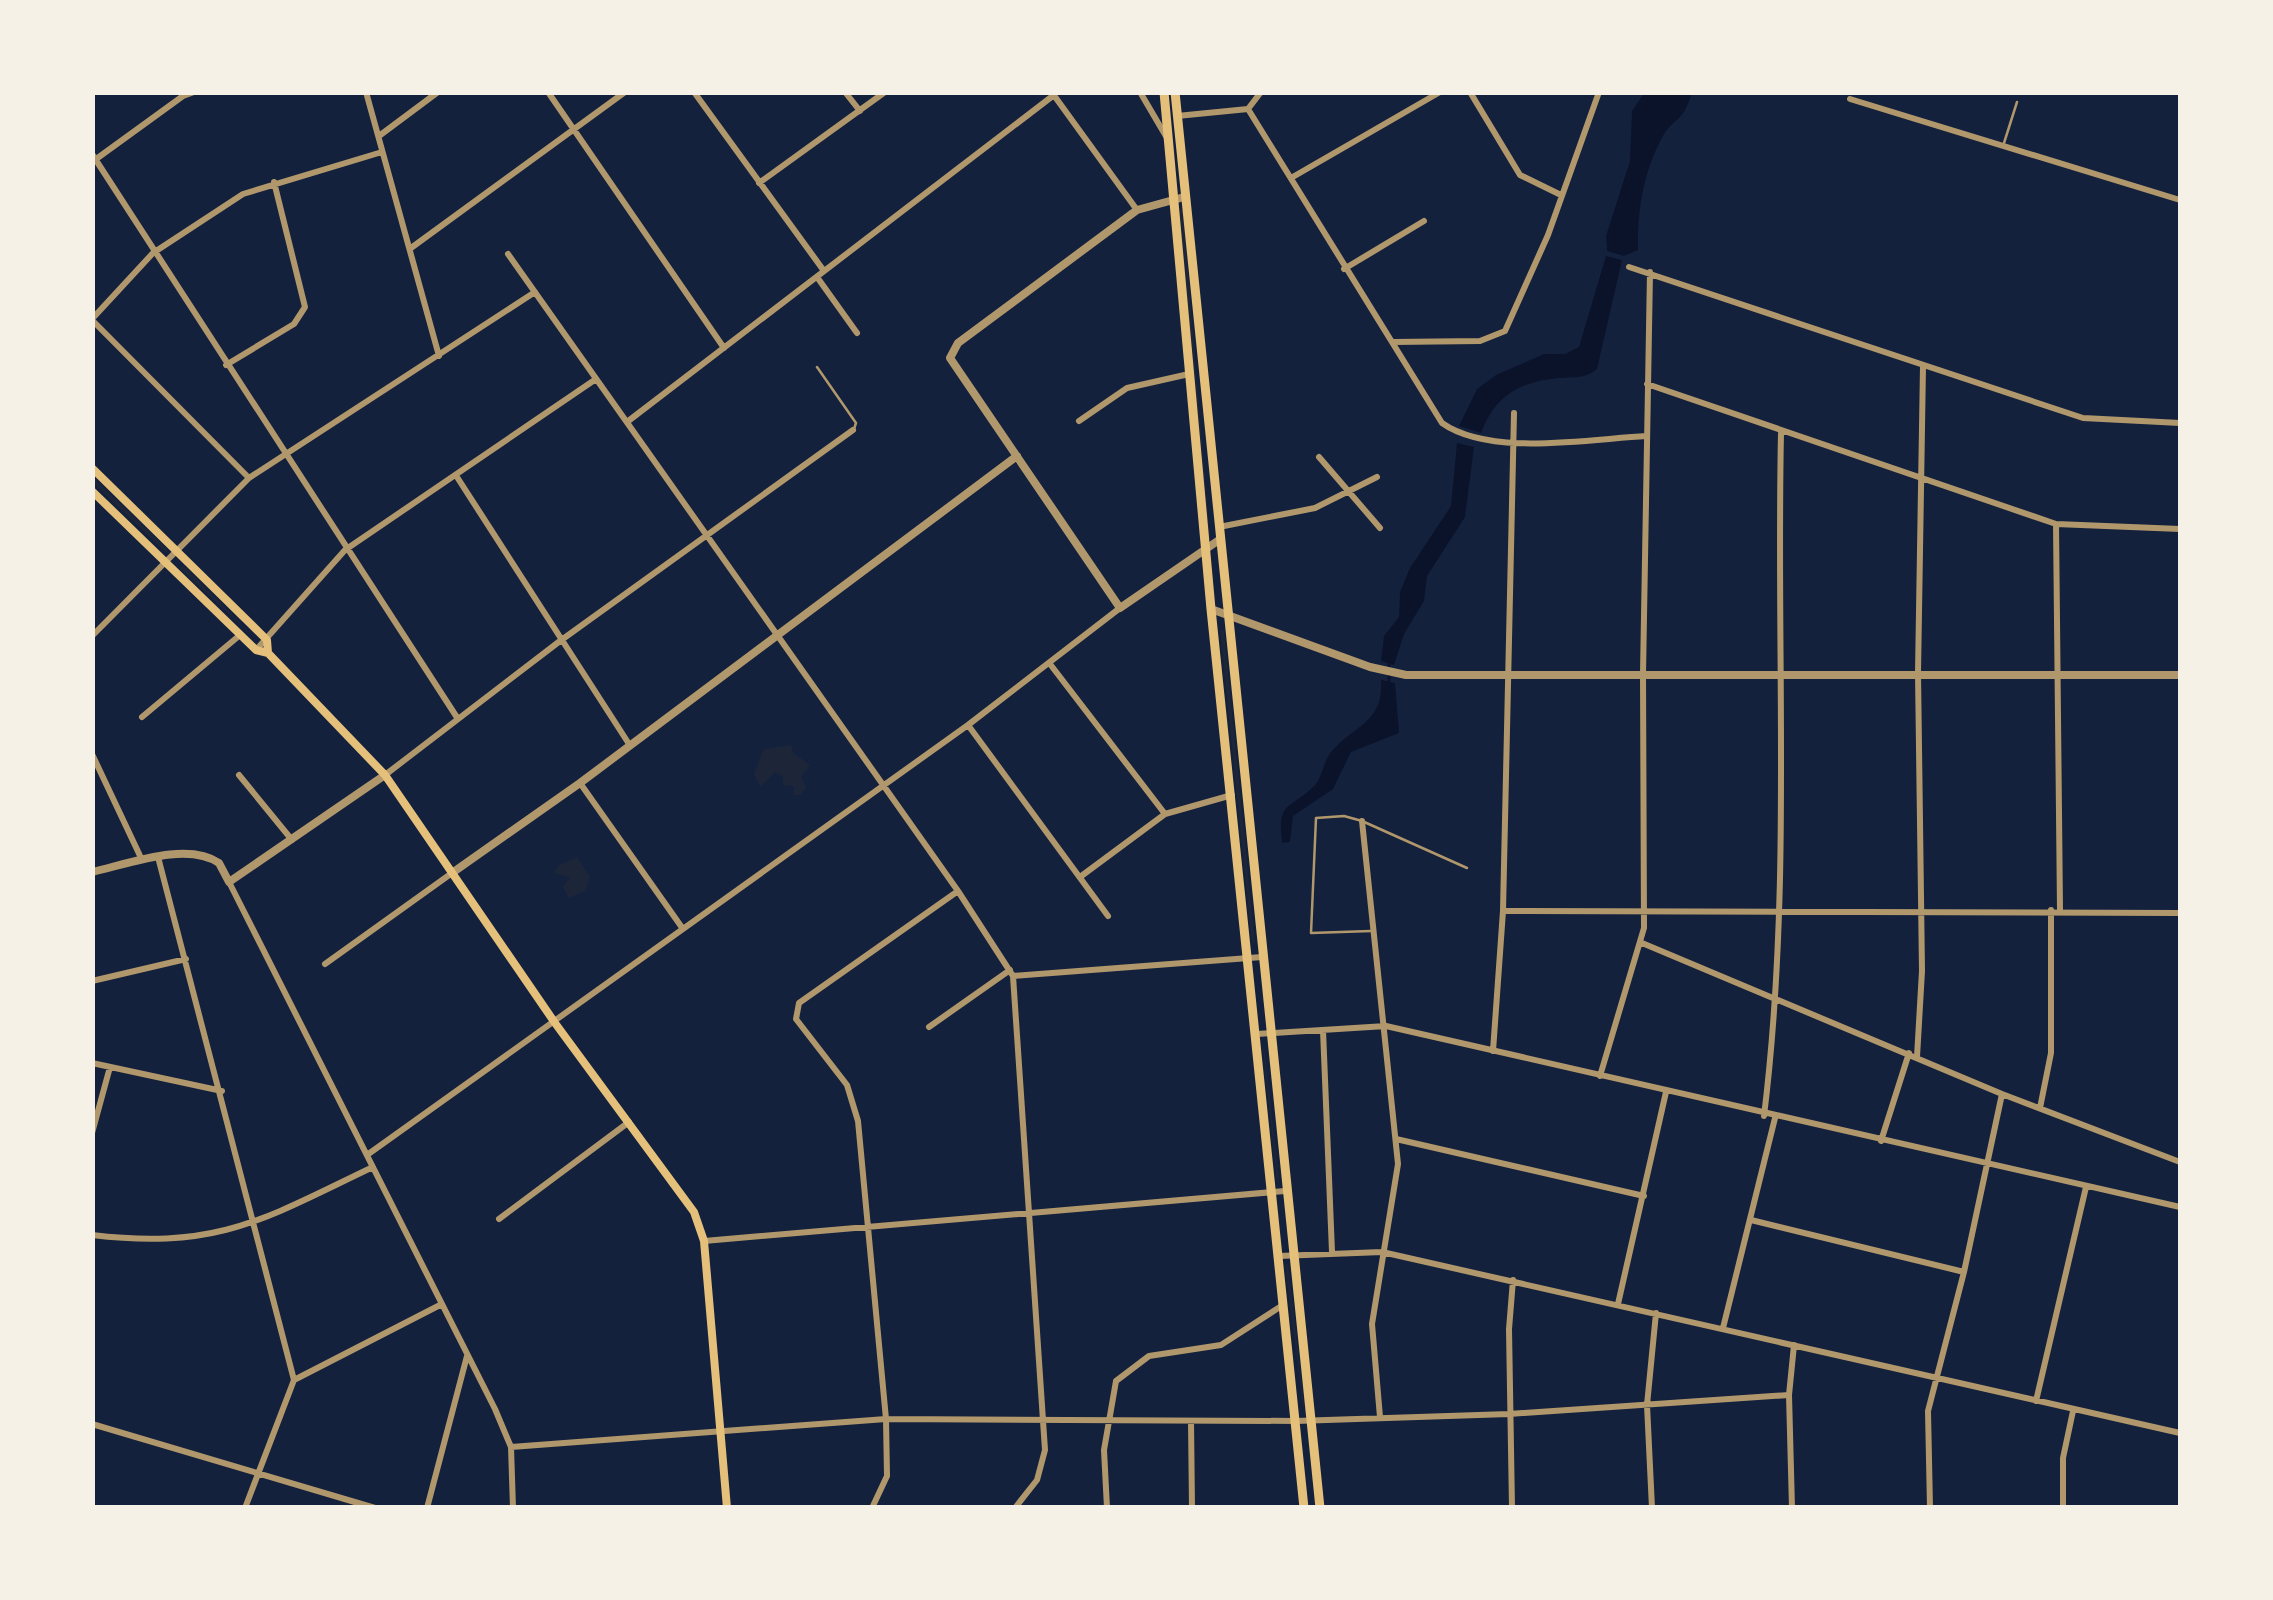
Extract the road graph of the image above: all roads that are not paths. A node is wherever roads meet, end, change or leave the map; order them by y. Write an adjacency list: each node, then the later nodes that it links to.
1 (194, 92): 16 (street)
2 (366, 92): 24 (street)
3 (438, 92): 24 (street)
4 (548, 92): 23 (street)
5 (624, 92): 23 (street)
6 (694, 92): 31 (street)
7 (845, 92): 21 (street)
8 (885, 92): 21 (street)
9 (1140, 92): 25 (street)
10 (1164, 92): 25 (main road)
11 (1175, 92): 22 (main road)
12 (1260, 92): 20 (street)
13 (1440, 92): 29 (street)
14 (1470, 92): 32 (street)
15 (1600, 92): 32 (street)
16 (182, 94): 28 (street)
17 (1053, 94): 36 (street); 43 (street)
18 (1850, 98): 26 (street)
19 (2018, 102): 26 (lane)
20 (1248, 109): 22 (street); 29 (street)
21 (860, 111): 31 (street)
22 (1177, 116): 33 (main road)
23 (573, 130): 38 (street); 50 (street)
24 (378, 137): 27 (street)
25 (1168, 140): 34 (main road)
26 (2003, 145): 35 (street)
27 (382, 152): 30 (street); 38 (street)
28 (94, 158): 39 (street)
29 (1291, 178): 42 (street)
30 (274, 182): 39 (street); 52 (street)
31 (759, 183): 43 (street)
32 (1561, 195): 49 (street)
33 (1184, 197): 34 (street); 77 (main road)
34 (1172, 199): 36 (street); 55 (main road)
35 (2180, 200)
36 (1137, 210): 66 (street)
37 (1424, 221): 42 (street)
38 (411, 248): 51 (street)
39 (153, 253): 47 (street); 52 (street)
40 (508, 254): 46 (street)
41 (1629, 267): 44 (street)
42 (1344, 268): 49 (street)
43 (824, 271): 45 (street)
44 (1650, 272): 53 (street); 57 (street)
45 (817, 277): 48 (street); 50 (street)
46 (534, 292): 51 (street); 56 (street)
47 (92, 320): 72 (street)
48 (858, 333)
49 (1393, 342): 65 (street)
50 (724, 348): 60 (street)
51 (439, 356): 68 (street)
52 (226, 365): 68 (street)
53 (1924, 366): 61 (street); 73 (street)
54 (817, 367): 62 (lane)
55 (1189, 374): 59 (street); 82 (main road)
56 (596, 379): 60 (street); 70 (street)
57 (1648, 384): 63 (street); 64 (street)
58 (1514, 413): 65 (street)
59 (1079, 421)
60 (627, 422): 80 (street)
61 (2180, 422)
62 (853, 430): 80 (street)
63 (1781, 433): 73 (street); 100 (street)
64 (1646, 436): 65 (street); 99 (street)
65 (1511, 442): 98 (street)
66 (1017, 456): 86 (street); 90 (street)
67 (1318, 457): 75 (street)
68 (286, 458): 72 (street); 83 (street)
69 (92, 468): 84 (main road)
70 (457, 476): 83 (street); 93 (street)
71 (1378, 476): 75 (street)
72 (250, 478): 84 (street)
73 (1922, 481): 76 (street); 97 (street)
74 (92, 492): 85 (main road)
75 (1348, 494): 77 (street); 78 (street)
76 (2056, 524): 79 (street); 101 (street)
77 (1218, 528): 81 (main road)
78 (1380, 528)
79 (2180, 529)
80 (705, 537): 90 (street); 93 (street)
81 (1219, 540): 82 (street); 88 (main road)
82 (1205, 548): 86 (street); 87 (main road)
83 (345, 550): 92 (street); 104 (street)
84 (176, 551): 85 (street); 92 (main road)
85 (165, 562): 89 (main road); 91 (street)
86 (1120, 608): 96 (street)
87 (1211, 609): 88 (street); 113 (main road)
88 (1227, 614): 98 (street); 136 (main road)
89 (240, 634): 94 (main road); 103 (street)
90 (778, 635): 106 (street); 112 (street)
91 (92, 636)
92 (266, 640): 94 (street); 95 (main road)
93 (560, 641): 104 (street); 106 (street)
94 (256, 650): 95 (main road)
95 (268, 653): 110 (main road)
96 (1050, 664): 105 (street); 114 (street)
97 (1918, 673): 100 (street); 101 (street); 128 (street)
98 (1508, 674): 99 (street); 129 (street)
99 (1643, 674): 100 (street); 130 (street)
100 (1779, 674): 127 (street)
101 (2056, 674): 102 (street); 126 (street)
102 (2180, 675)
103 (142, 717)
104 (458, 719): 110 (street)
105 (968, 724): 112 (street); 122 (street)
106 (628, 744): 111 (street)
107 (92, 754): 108 (street)
108 (96, 771): 118 (street)
109 (239, 775): 116 (street)
110 (385, 775): 116 (street); 121 (main road)
111 (580, 783): 121 (street); 133 (street)
112 (884, 785): 124 (street); 133 (street)
113 (1233, 794): 114 (street); 137 (main road)
114 (1165, 814): 122 (street)
115 (1362, 822): 119 (lane); 134 (street); 134 (lane)
116 (292, 840): 123 (street)
117 (158, 857): 118 (street); 123 (street); 138 (street)
118 (142, 861): 120 (street)
119 (1468, 868)
120 (92, 872)
121 (452, 873): 139 (street); 143 (main road)
122 (1080, 877): 132 (street)
123 (229, 882): 164 (street)
124 (958, 890): 140 (street); 177 (street)
125 (2050, 910): 126 (street); 128 (street); 157 (street)
126 (2060, 910): 131 (street)
127 (1782, 911): 128 (street); 130 (street); 142 (street)
128 (1922, 911): 150 (street)
129 (1503, 912): 130 (street); 149 (street)
130 (1645, 912): 135 (street)
131 (2180, 912)
132 (1108, 916)
133 (682, 930): 143 (street)
134 (1372, 932): 144 (street)
135 (1642, 943): 142 (street); 153 (street)
136 (1262, 957): 137 (street); 148 (main road)
137 (1249, 958): 140 (street); 147 (main road)
138 (186, 959): 141 (street); 154 (street)
139 (325, 964)
140 (1012, 973): 145 (street); 173 (street)
141 (92, 981)
142 (1778, 999): 150 (street); 158 (street)
143 (555, 1024): 160 (main road); 164 (street)
144 (1386, 1026): 146 (street); 149 (street); 162 (street)
145 (930, 1027)
146 (1323, 1030): 148 (street); 180 (street)
147 (1257, 1034): 148 (street); 170 (main road)
148 (1269, 1034): 169 (main road)
149 (1493, 1051): 153 (street)
150 (1913, 1055): 156 (street); 163 (street)
151 (92, 1063): 152 (street)
152 (110, 1067): 154 (street); 161 (street)
153 (1600, 1076): 155 (street)
154 (222, 1091): 176 (street)
155 (1666, 1092): 158 (street); 171 (street)
156 (2002, 1094): 157 (street); 167 (street)
157 (2040, 1108): 165 (street)
158 (1764, 1116): 159 (street)
159 (1775, 1118): 163 (street); 175 (street)
160 (629, 1122): 174 (street); 179 (main road)
161 (92, 1134)
162 (1396, 1139): 171 (street); 181 (street)
163 (1881, 1142): 167 (street)
164 (367, 1155): 166 (street)
165 (2180, 1162)
166 (373, 1166): 176 (street); 186 (street)
167 (1985, 1166): 168 (street); 184 (street)
168 (2086, 1187): 172 (street); 196 (street)
169 (1285, 1191): 170 (street); 182 (main road)
170 (1272, 1192): 173 (street); 183 (main road)
171 (1644, 1196): 188 (street)
172 (2180, 1207)
173 (1031, 1215): 177 (street); 202 (street)
174 (499, 1219)
175 (1751, 1220): 184 (street); 190 (street)
176 (255, 1224): 178 (street); 194 (street)
177 (865, 1227): 179 (street); 201 (street)
178 (92, 1235)
179 (704, 1241): 208 (main road)
180 (1332, 1252): 181 (street); 182 (street)
181 (1382, 1252): 185 (street); 200 (street)
182 (1292, 1255): 183 (street); 205 (main road)
183 (1279, 1256): 187 (main road)
184 (1964, 1272): 193 (street)
185 (1513, 1280): 188 (street); 199 (street)
186 (442, 1304): 192 (street); 194 (street)
187 (1284, 1304): 203 (street); 206 (main road)
188 (1618, 1304): 189 (street)
189 (1656, 1313): 190 (street); 197 (street)
190 (1723, 1328): 191 (street)
191 (1794, 1345): 193 (street); 195 (street)
192 (467, 1354): 210 (street); 214 (street)
193 (1938, 1376): 196 (street); 226 (street)
194 (294, 1380): 211 (street)
195 (1788, 1395): 197 (street); 225 (street)
196 (2036, 1401): 198 (street)
197 (1646, 1405): 199 (street); 224 (street)
198 (2073, 1412): 209 (street); 227 (street)
199 (1509, 1414): 200 (street); 223 (street)
200 (1380, 1416): 205 (street)
201 (886, 1420): 202 (street); 208 (street); 217 (street)
202 (1045, 1420): 203 (street); 218 (street)
203 (1108, 1420): 204 (street); 219 (street)
204 (1191, 1420): 206 (street); 220 (street)
205 (1311, 1420): 206 (street); 222 (main road)
206 (1296, 1421): 221 (main road)
207 (92, 1424): 211 (street)
208 (720, 1431): 210 (street); 216 (main road)
209 (2180, 1433)
210 (511, 1446): 215 (street)
211 (261, 1471): 212 (street); 213 (street)
212 (245, 1508)
213 (375, 1508)
214 (427, 1508)
215 (513, 1508)
216 (727, 1508)
217 (872, 1508)
218 (1015, 1508)
219 (1107, 1508)
220 (1192, 1508)
221 (1304, 1508)
222 (1320, 1508)
223 (1512, 1508)
224 (1652, 1508)
225 (1792, 1508)
226 (1930, 1508)
227 (2063, 1508)

